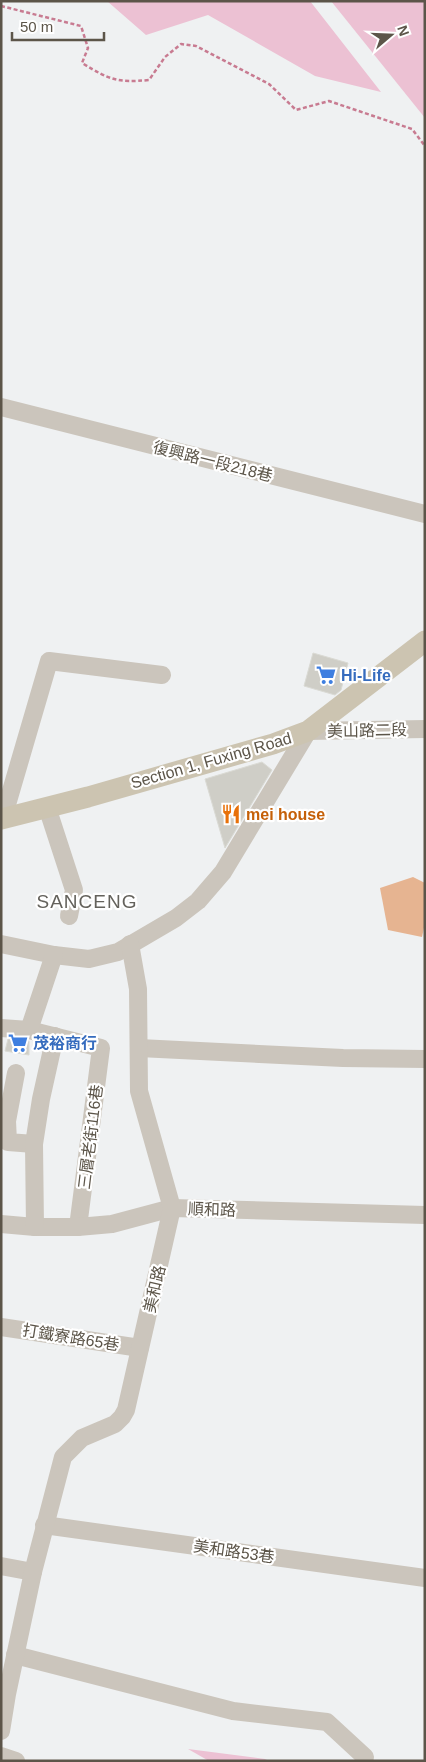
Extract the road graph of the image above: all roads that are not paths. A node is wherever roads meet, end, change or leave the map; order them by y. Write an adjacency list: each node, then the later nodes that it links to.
1 (1, 407): 2 (street, 復興路一段218巷)
2 (425, 514)
3 (425, 641): 6 (main road, Section 1, Fuxing Road)
4 (162, 675): 8 (street)
5 (425, 730): 6 (street, 美山路二段)
6 (308, 731): 7 (main road, Section 1, Fuxing Road); 11 (street)
7 (47, 807): 8 (main road, Section 1, Fuxing Road); 9 (street)
8 (7, 812)
9 (69, 916)
10 (1, 944): 12 (street)
11 (130, 944): 12 (street); 16 (street, 美和路)
12 (54, 955): 14 (street)
13 (1, 1028): 14 (street)
14 (29, 1030): 15 (street)
15 (55, 1036): 19 (street); 24 (street, 三層老街116巷)
16 (139, 1048): 17 (street); 20 (street, 美和路)
17 (425, 1059)
18 (16, 1073): 19 (street)
19 (34, 1144): 23 (street)
20 (172, 1208): 21 (street, 順和路); 24 (street, 順和路); 26 (street, 美和路)
21 (425, 1214)
22 (1, 1224): 23 (street, 順和路)
23 (35, 1227): 24 (street, 順和路)
24 (78, 1227)
25 (1, 1327): 26 (street, 打鐵寮路65巷)
26 (140, 1348): 27 (street, 美和路)
27 (44, 1525): 29 (street, 美和路); 30 (street, 美和路53巷)
28 (1, 1566): 29 (street)
29 (33, 1572): 31 (street, 美和路)
30 (425, 1578)
31 (15, 1654): 32 (street, 美和路); 35 (street)
32 (4, 1694): 33 (street, 美和路)
33 (1, 1731)
34 (1, 1756): 36 (street)
35 (365, 1757)
36 (16, 1761)

